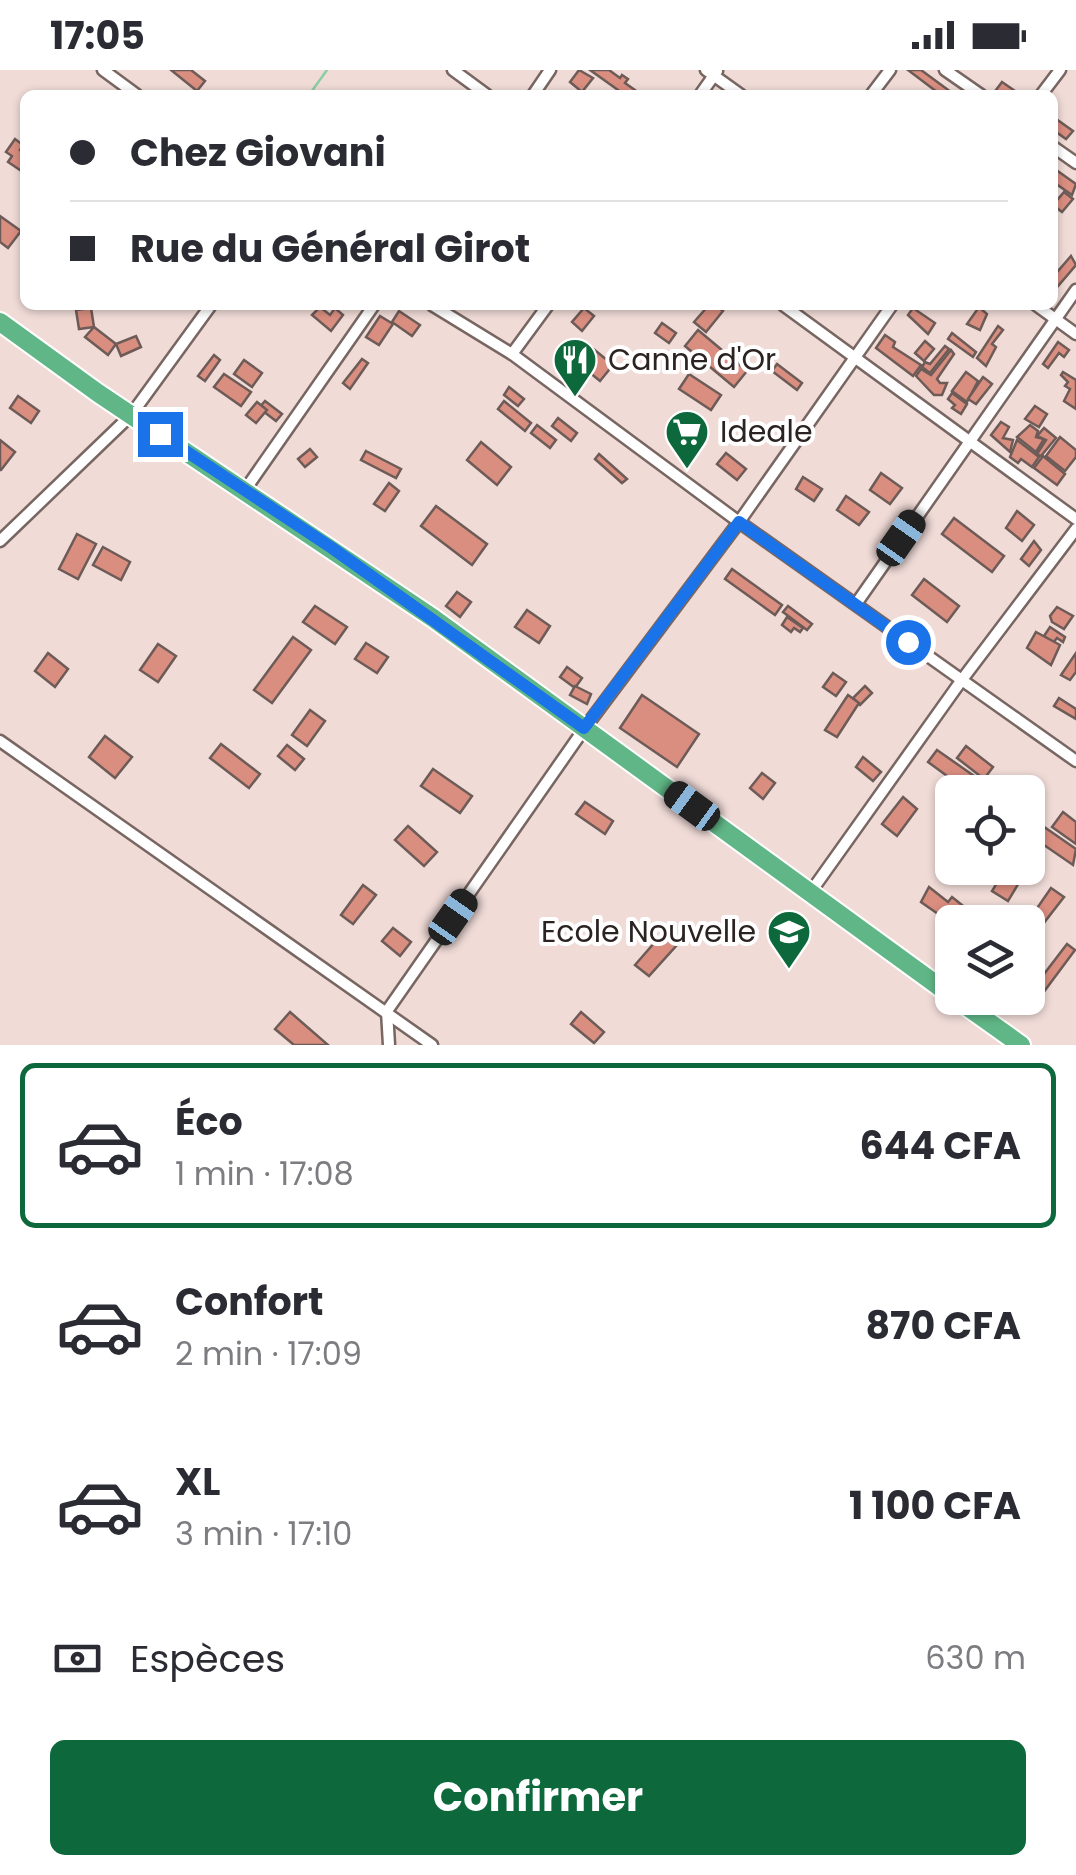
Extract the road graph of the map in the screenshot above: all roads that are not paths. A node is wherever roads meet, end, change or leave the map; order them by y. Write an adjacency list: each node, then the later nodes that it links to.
1 (103, 70): 7 (street)
2 (453, 70): 8 (street)
3 (890, 70): 10 (street)
4 (946, 70): 11 (street)
5 (1060, 70): 12 (street)
6 (713, 72): 9 (street)
7 (130, 90)
8 (481, 90)
9 (735, 90)
10 (875, 90)
11 (974, 90)
12 (1045, 90)
13 (1076, 290): 21 (street)
14 (208, 310): 26 (street)
15 (371, 310): 28 (street)
16 (440, 310): 24 (street)
17 (544, 310): 24 (street)
18 (790, 310): 25 (street)
19 (888, 310): 25 (street)
20 (1043, 310): 21 (street)
21 (1055, 319): 23 (street); 27 (street)
22 (0, 322): 26 (highway)
23 (1076, 334)
24 (512, 354): 30 (street)
25 (853, 357): 27 (street); 30 (street)
26 (131, 415): 28 (highway); 32 (street)
27 (969, 440): 29 (street); 33 (street)
28 (245, 490): 35 (highway)
29 (1076, 519)
30 (739, 522): 33 (street); 35 (street)
31 (1076, 529): 34 (street)
32 (0, 541)
33 (856, 604): 34 (street)
34 (961, 681): 37 (street); 38 (street)
35 (584, 728): 38 (highway); 40 (street)
36 (0, 740): 40 (street)
37 (1076, 761)
38 (810, 893): 39 (highway)
39 (935, 983)
40 (387, 1011): 42 (street); 43 (street)
41 (979, 1015): 44 (highway)
42 (388, 1045)
43 (432, 1045)
44 (1021, 1045)

